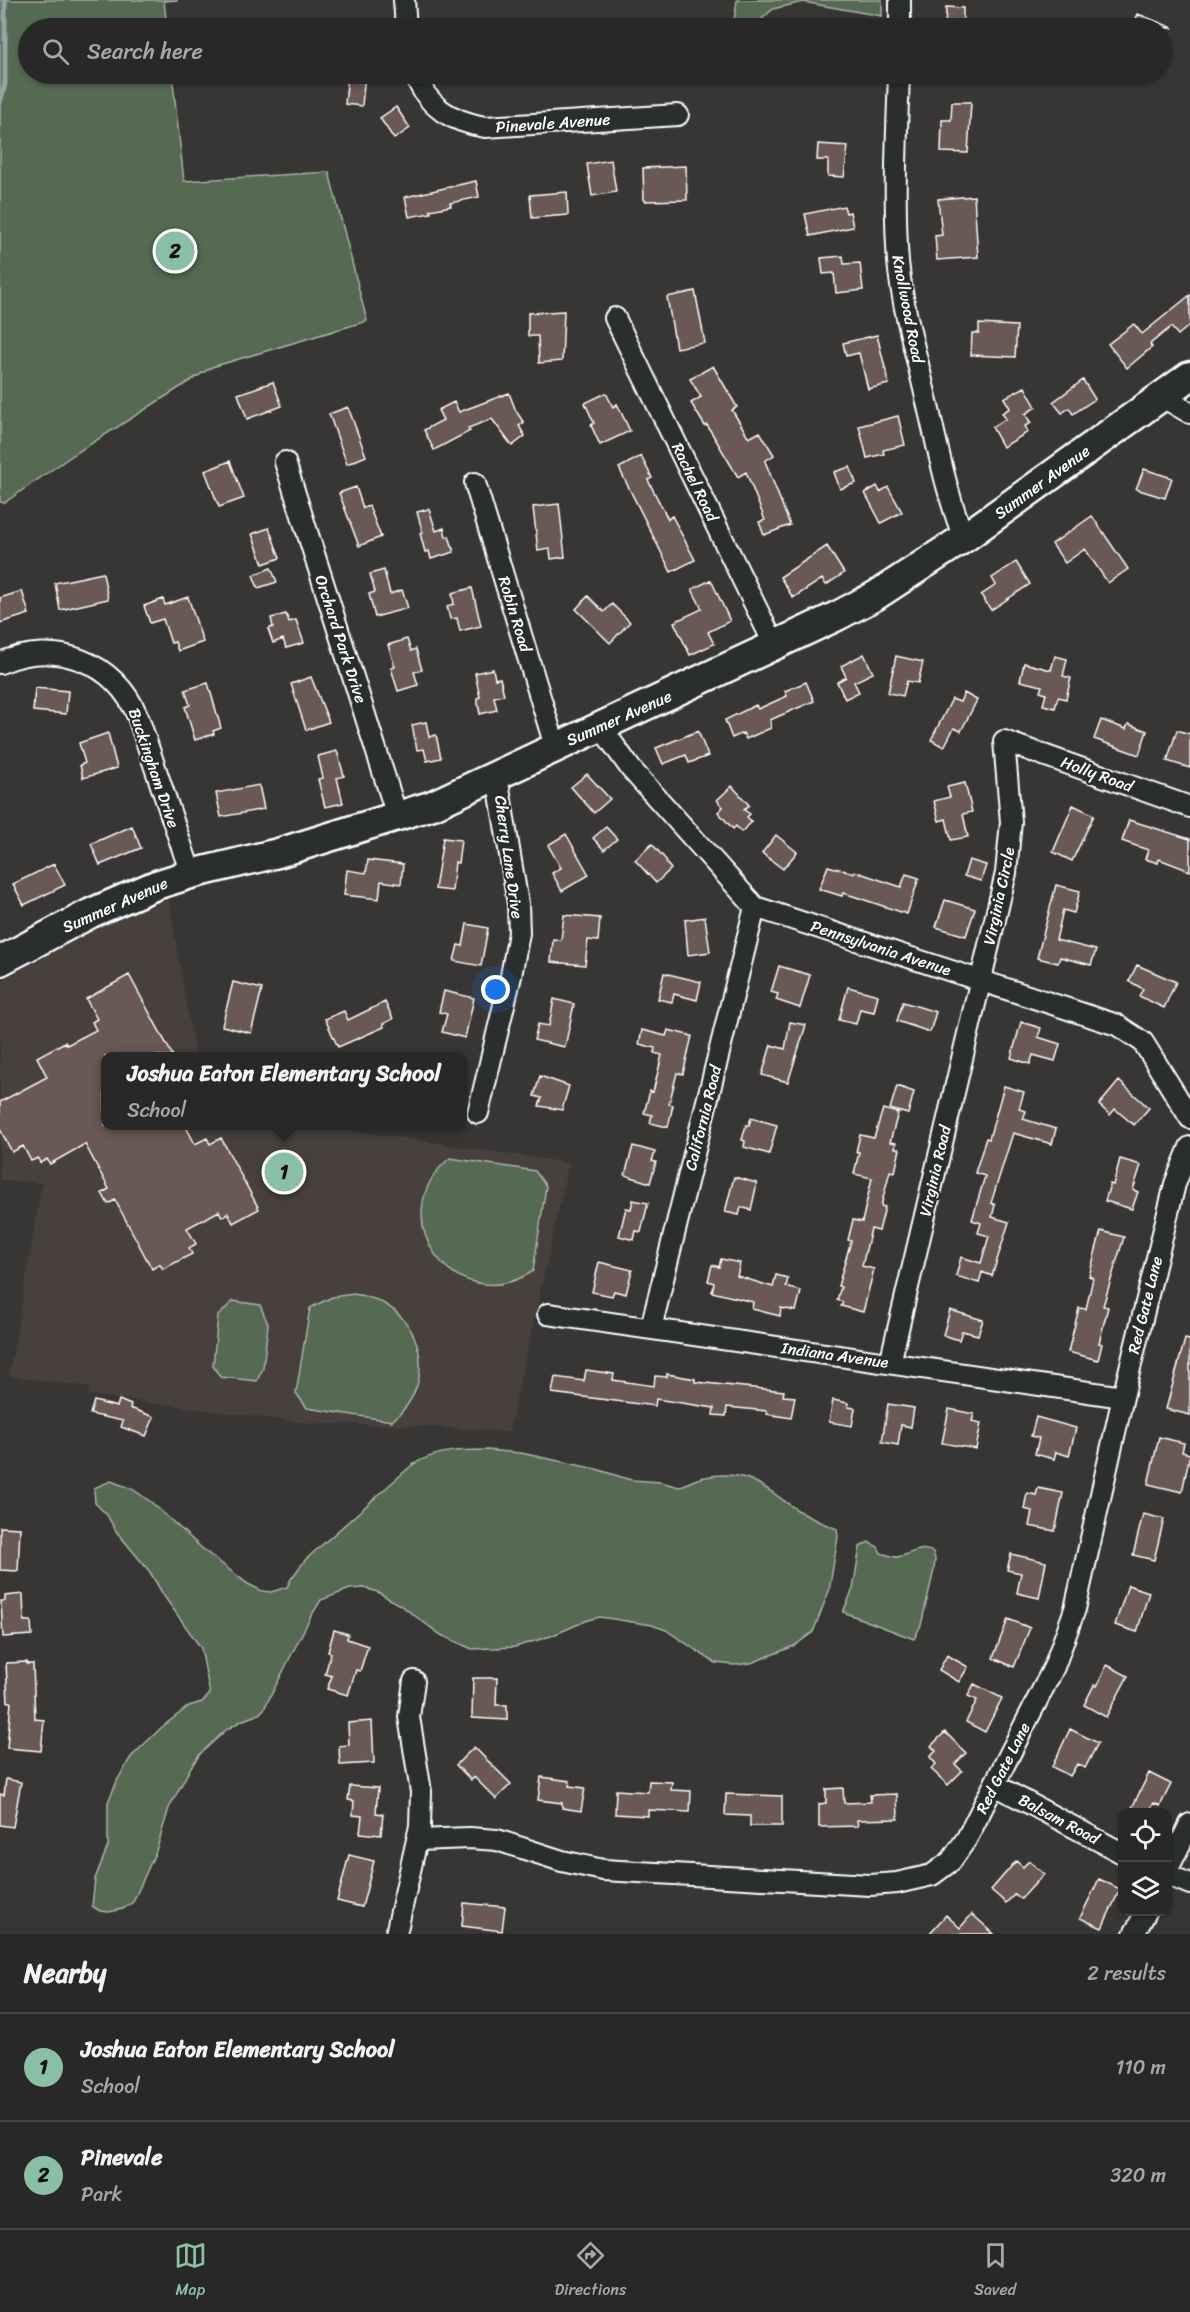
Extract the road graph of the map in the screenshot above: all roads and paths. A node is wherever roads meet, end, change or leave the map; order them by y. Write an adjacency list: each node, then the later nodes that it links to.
1 (404, 0): 3 (street)
2 (900, 0): 4 (street)
3 (405, 18)
4 (900, 18)
5 (421, 84): 7 (street, Pinevale Avenue)
6 (899, 84): 14 (street, Knollwood Road)
7 (678, 115)
8 (615, 318): 15 (street, Rachel Road)
9 (1190, 376): 10 (street, Summer Avenue)
10 (1161, 396): 11 (street); 14 (street, Summer Avenue)
11 (1190, 413)
12 (285, 462): 22 (street, Orchard Park Drive)
13 (475, 483): 19 (street, Robin Road)
14 (964, 538): 15 (street, Summer Avenue)
15 (775, 646): 17 (street, Summer Avenue)
16 (0, 663): 23 (street, Buckingham Drive)
17 (601, 727): 19 (street, Summer Avenue); 24 (street)
18 (1004, 741): 21 (street, Holly Road); 26 (street, Virginia Circle)
19 (555, 746): 20 (street, Summer Avenue)
20 (497, 776): 22 (street, Summer Avenue); 27 (street, Cherry Lane Drive)
21 (1190, 807)
22 (397, 816): 23 (street, Summer Avenue)
23 (191, 874): 25 (street, Summer Avenue)
24 (755, 907): 26 (street, Pennsylvania Avenue); 31 (street, California Road)
25 (0, 961)
26 (980, 979): 28 (street, Pennsylvania Avenue); 32 (street, Virginia Road)
27 (478, 1113)
28 (1190, 1118)
29 (1190, 1147): 33 (street, Red Gate Lane)
30 (548, 1314): 31 (street, Indiana Avenue)
31 (651, 1329): 32 (street, Indiana Avenue)
32 (890, 1363): 33 (street, Indiana Avenue)
33 (1123, 1397): 35 (street, Red Gate Lane)
34 (414, 1681): 37 (street)
35 (995, 1785): 37 (street, Red Gate Lane); 38 (street, Balsam Road)
36 (1190, 1824): 39 (street)
37 (418, 1840): 43 (street)
38 (1118, 1851)
39 (1171, 1862)
40 (1172, 1877): 41 (street)
41 (1190, 1884)
42 (1143, 1916): 44 (street)
43 (396, 1934)
44 (1134, 1934)

